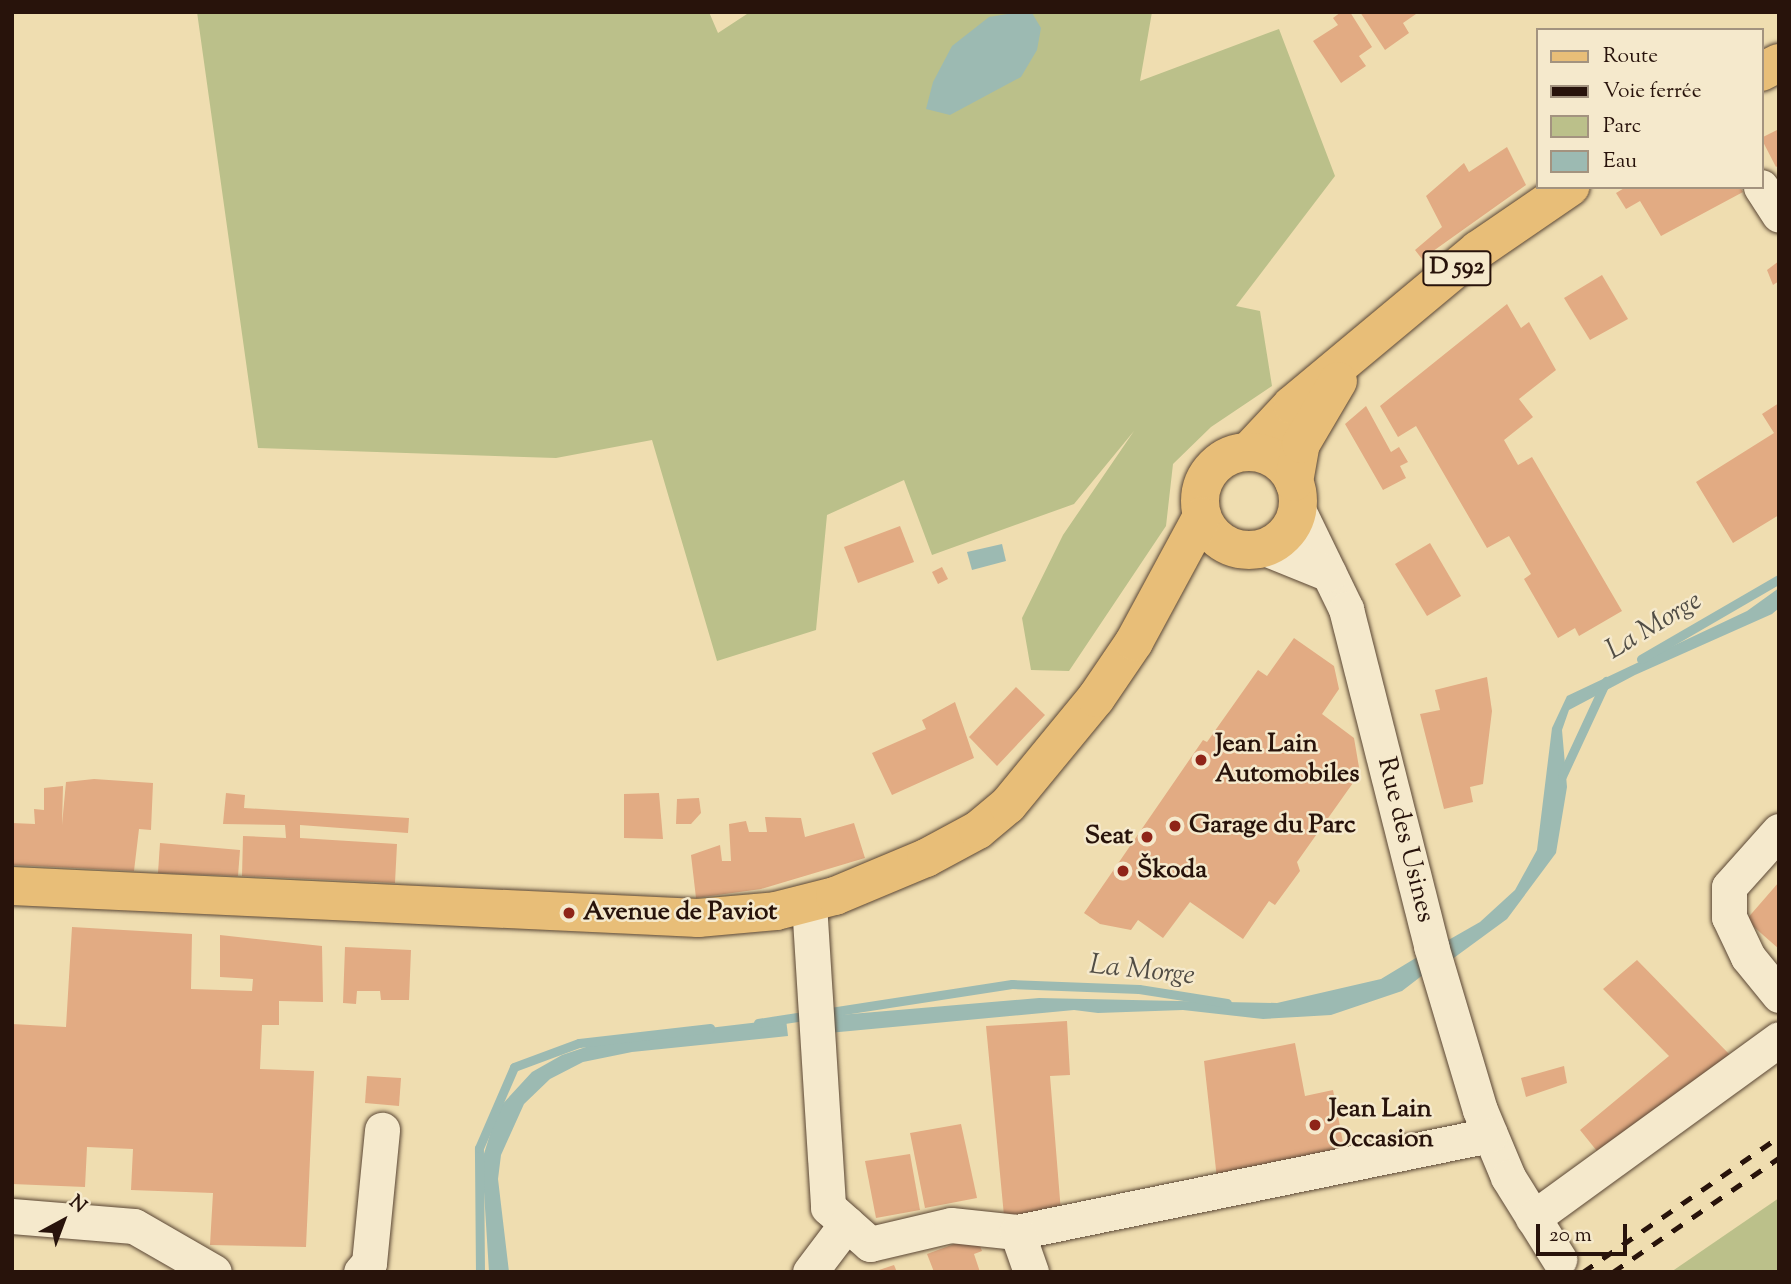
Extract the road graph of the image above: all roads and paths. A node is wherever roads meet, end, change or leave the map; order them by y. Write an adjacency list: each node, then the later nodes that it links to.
1 (1779, 63): 2 (main road)
2 (1763, 71)
3 (1567, 189): 6 (main road, D 592)
4 (1762, 189): 5 (street)
5 (1779, 215)
6 (1352, 359): 7 (main road, D 592); 8 (main road, D 592)
7 (1248, 452): 8 (main road); 9 (main road)
8 (1296, 496): 10 (main road); 11 (street, Rue des Usines)
9 (1202, 516): 10 (main road); 12 (main road)
10 (1253, 549): 11 (street); 12 (main road)
11 (1329, 574): 19 (street, Rue des Usines)
12 (1134, 642): 15 (main road)
13 (1779, 831): 16 (street)
14 (12, 886): 15 (main road)
15 (809, 903): 22 (street)
16 (1779, 995)
17 (1779, 1039): 21 (street)
18 (382, 1130): 26 (street)
19 (1490, 1135): 21 (street, Rue des Usines); 23 (street)
20 (12, 1216): 25 (street)
21 (1533, 1218): 24 (street, Rue des Usines)
22 (847, 1223): 23 (street); 27 (street)
23 (1017, 1232): 28 (street)
24 (1559, 1259)
25 (214, 1272)
26 (361, 1272)
27 (810, 1272)
28 (1031, 1272)

